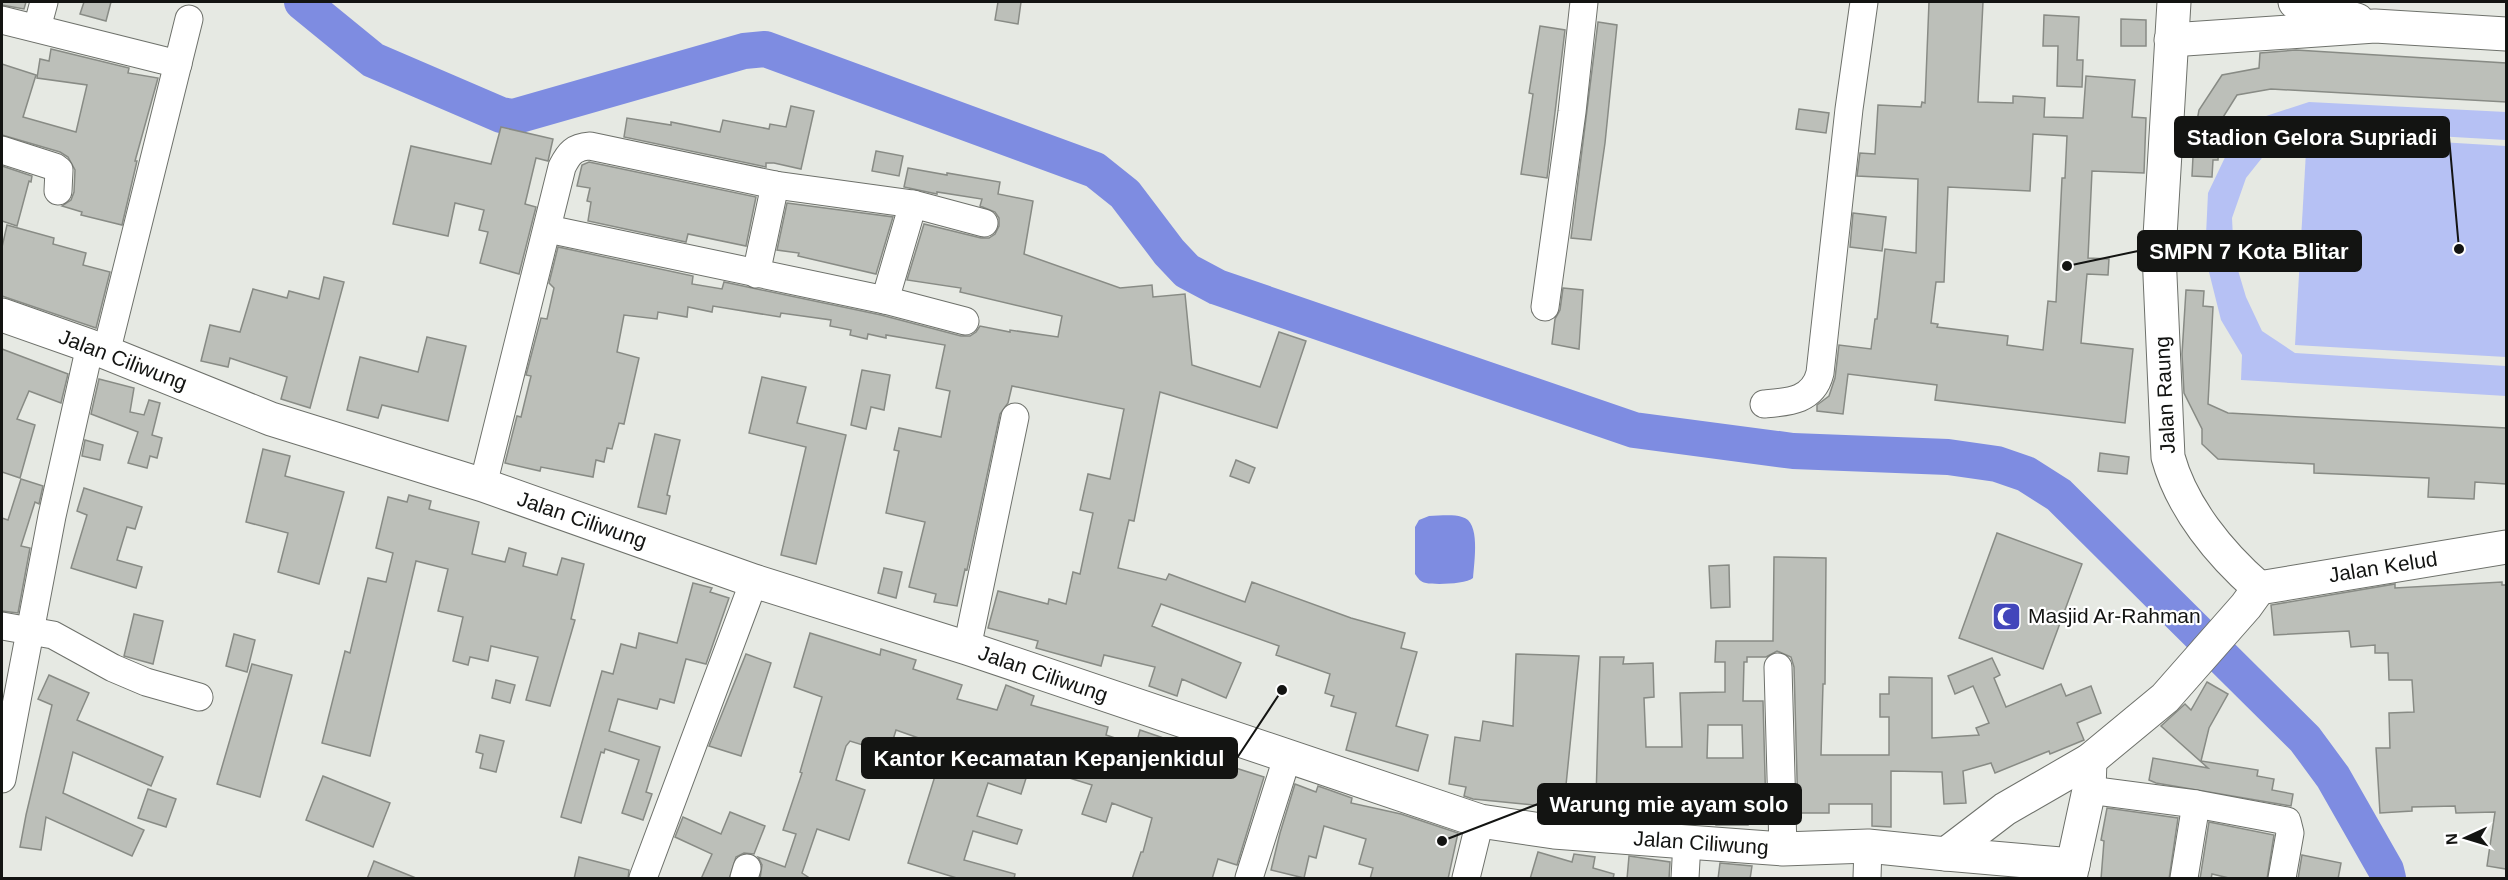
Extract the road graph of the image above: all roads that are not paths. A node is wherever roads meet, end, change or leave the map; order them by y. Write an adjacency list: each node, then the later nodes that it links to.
1 (44, 2): 9 (street)
2 (1584, 2): 21 (street)
3 (1864, 2): 25 (street)
4 (2174, 2): 11 (main road, Jalan Raung)
5 (2295, 2): 8 (main road)
6 (189, 19): 12 (street)
7 (2, 20): 9 (street)
8 (2375, 26): 10 (main road); 11 (main road)
9 (37, 28): 12 (street)
10 (2506, 34)
11 (2171, 40): 30 (main road, Jalan Raung)
12 (178, 64): 24 (street)
13 (2, 150): 15 (street)
14 (775, 185): 16 (street); 18 (street); 19 (street)
15 (58, 191)
16 (912, 204): 17 (street); 20 (street)
17 (984, 223)
18 (548, 229): 19 (street); 27 (street)
19 (756, 274): 20 (street)
20 (885, 300): 23 (street)
21 (1545, 307)
22 (2, 315): 24 (main road, Jalan Ciliwung)
23 (964, 321)
24 (98, 350): 27 (main road, Jalan Ciliwung); 32 (street)
25 (1764, 404)
26 (1015, 417): 33 (street)
27 (483, 485): 29 (main road, Jalan Ciliwung)
28 (2506, 547): 30 (main road, Jalan Kelud)
29 (754, 580): 33 (main road, Jalan Ciliwung); 46 (street)
30 (2253, 597): 37 (main road)
31 (2, 626): 32 (street)
32 (31, 630): 35 (street); 38 (street)
33 (968, 648): 36 (main road, Jalan Ciliwung)
34 (1778, 667): 43 (street)
35 (199, 697)
36 (1287, 758): 40 (main road, Jalan Ciliwung); 47 (street)
37 (2090, 775): 39 (street); 44 (main road); 45 (main road)
38 (2, 779)
39 (2196, 804): 51 (street); 52 (street)
40 (1480, 821): 41 (main road, Jalan Ciliwung); 48 (street)
41 (1687, 843): 43 (main road, Jalan Ciliwung); 49 (street)
42 (1868, 846): 43 (main road, Jalan Ciliwung); 44 (main road, Jalan Ciliwung); 50 (street)
43 (1783, 849)
44 (1946, 854): 45 (main road, Jalan Ciliwung)
45 (2072, 872)
46 (642, 879)
47 (1249, 879)
48 (1467, 879)
49 (1685, 879)
50 (1867, 879)
51 (2184, 879)
52 (2282, 879)

